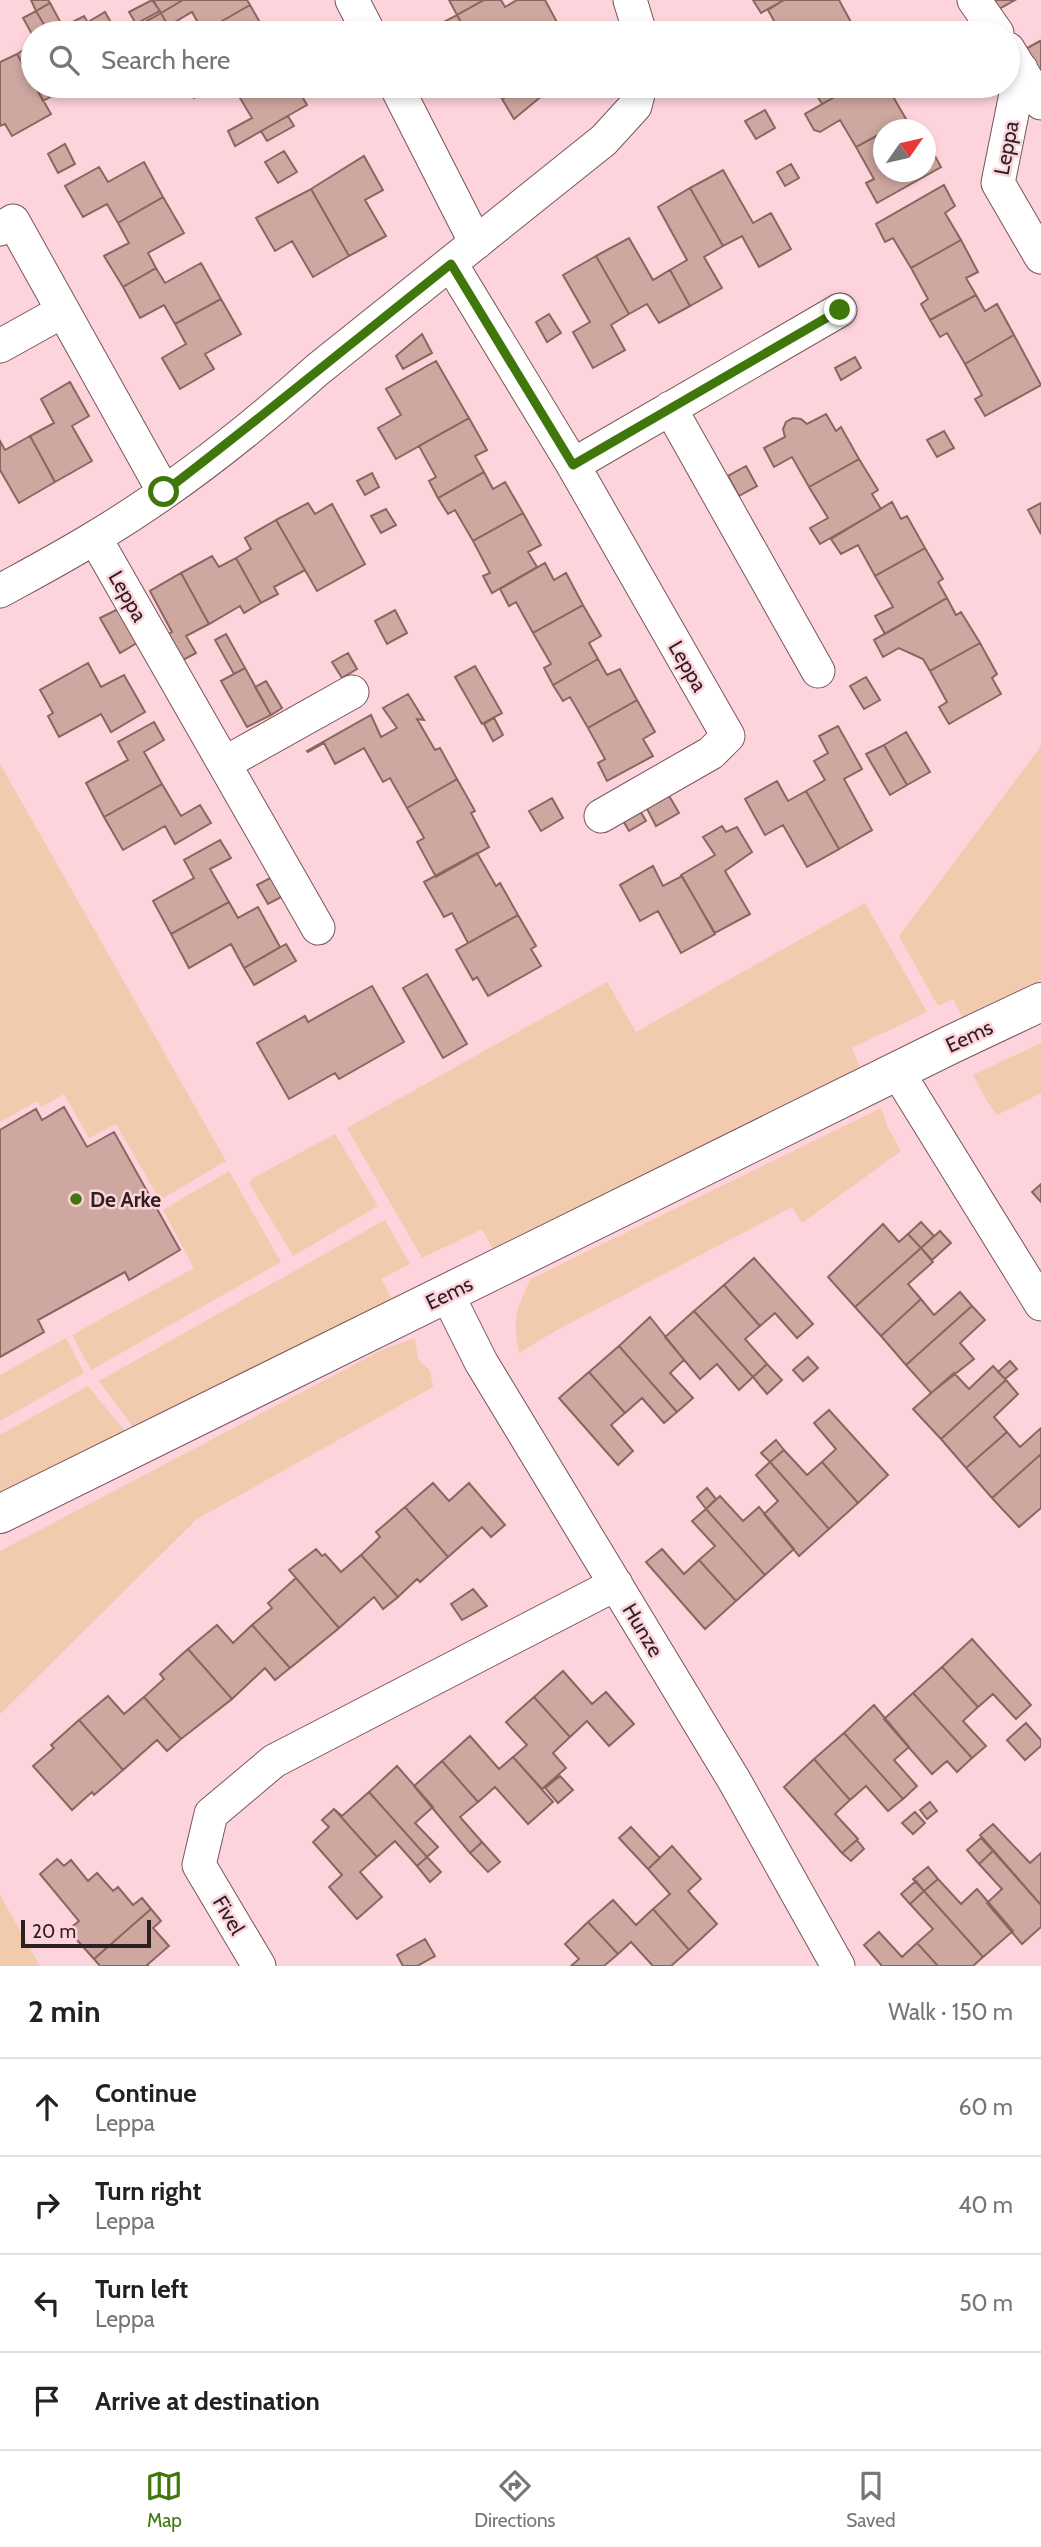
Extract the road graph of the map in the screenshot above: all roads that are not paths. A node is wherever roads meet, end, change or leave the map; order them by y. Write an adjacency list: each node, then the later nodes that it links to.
1 (352, 0): 4 (street)
2 (630, 0): 5 (street)
3 (974, 0): 6 (street)
4 (363, 21)
5 (636, 21)
6 (989, 21)
7 (1020, 67): 11 (street, Leppa)
8 (401, 98): 13 (street, Leppa)
9 (637, 98): 13 (street)
10 (1010, 98): 14 (street, Leppa)
11 (1041, 103)
12 (0, 229): 16 (street)
13 (463, 254): 19 (street, Leppa); 20 (street)
14 (1041, 257)
15 (840, 310): 18 (street)
16 (63, 311): 17 (street); 20 (street)
17 (0, 346)
18 (670, 408): 19 (street); 23 (street)
19 (573, 465): 26 (street, Leppa)
20 (164, 492): 21 (street)
21 (95, 538): 22 (street); 25 (street, Leppa)
22 (0, 591)
23 (817, 671)
24 (352, 692): 25 (street)
25 (225, 764): 27 (street, Leppa)
26 (601, 816)
27 (318, 928)
28 (1041, 1002): 29 (street, Eems)
29 (897, 1071): 30 (street, Eems); 31 (street)
30 (447, 1294): 32 (street, Eems); 33 (street, Hunze)
31 (1041, 1304)
32 (0, 1514)
33 (616, 1584): 34 (street, Fivel); 35 (street, Hunze)
34 (258, 1966)
35 (838, 1966)

